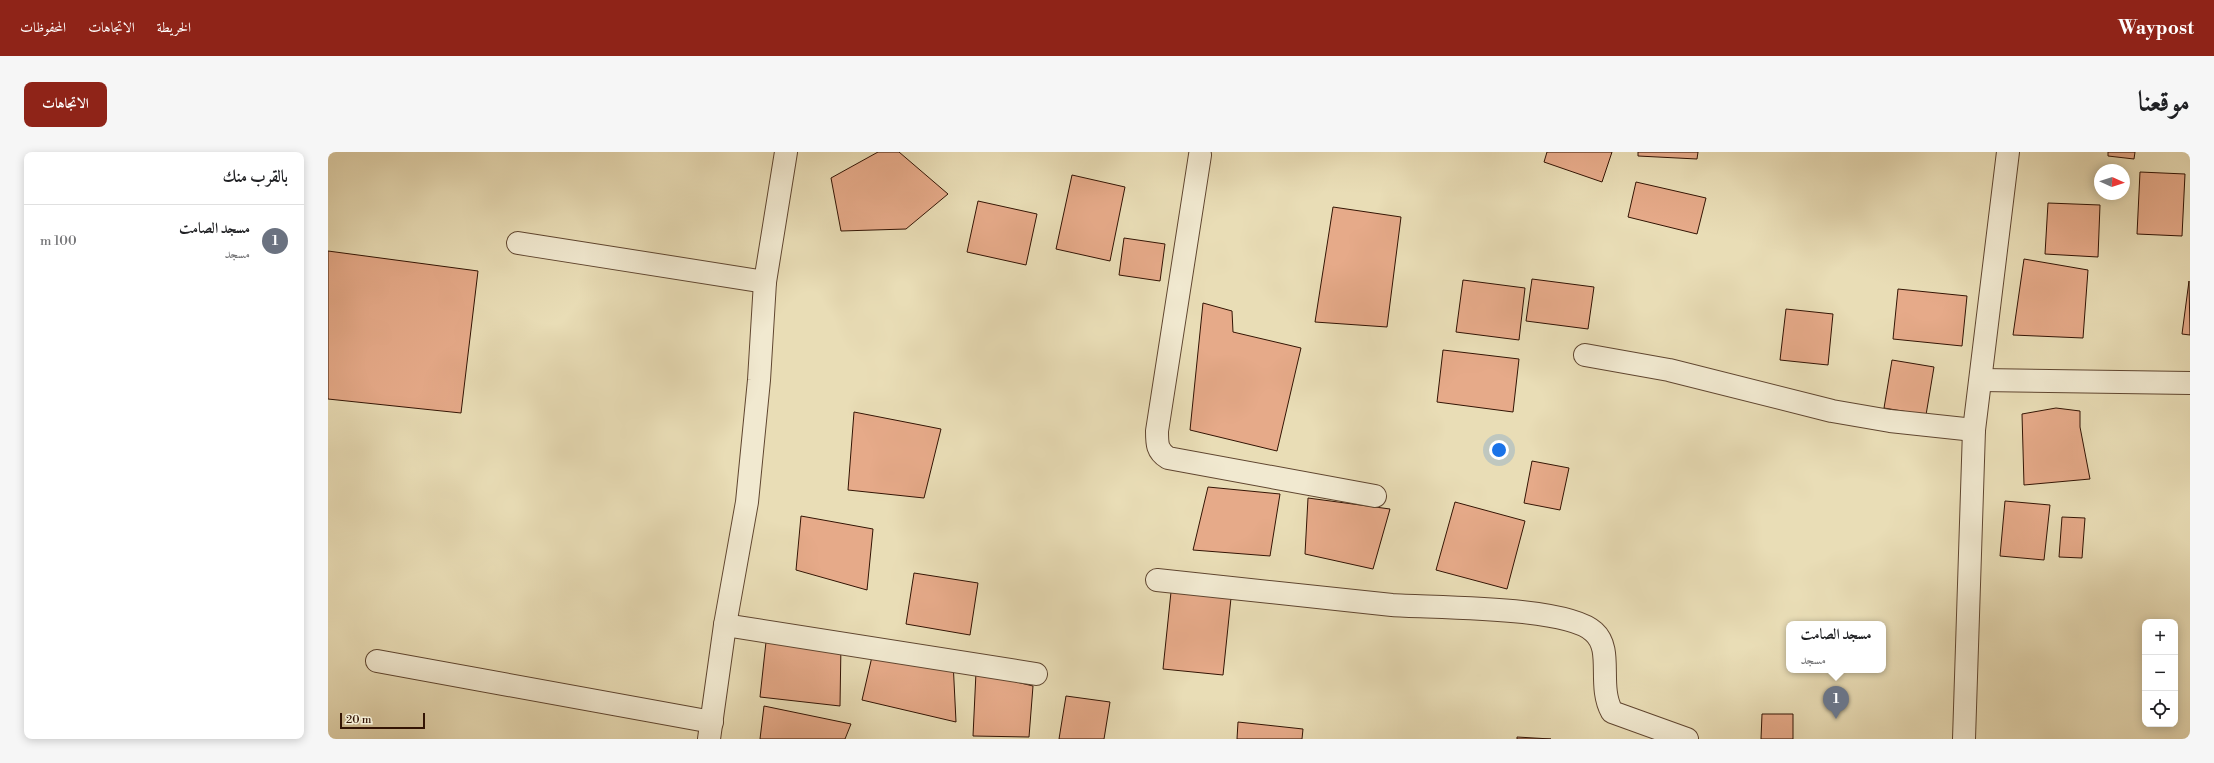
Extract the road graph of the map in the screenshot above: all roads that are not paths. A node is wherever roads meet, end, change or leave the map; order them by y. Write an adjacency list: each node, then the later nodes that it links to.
1 (786, 152): 5 (street)
2 (2008, 152): 7 (street)
3 (1197, 153): 10 (street)
4 (518, 243): 5 (street)
5 (764, 282): 12 (street)
6 (1585, 355): 9 (street)
7 (1981, 380): 8 (street); 9 (street)
8 (2190, 383)
9 (1974, 430): 17 (street)
10 (1375, 496)
11 (1156, 580): 16 (street)
12 (725, 625): 14 (street); 15 (street)
13 (377, 661): 15 (street)
14 (1036, 674)
15 (710, 731)
16 (1687, 739)
17 (1964, 739)

